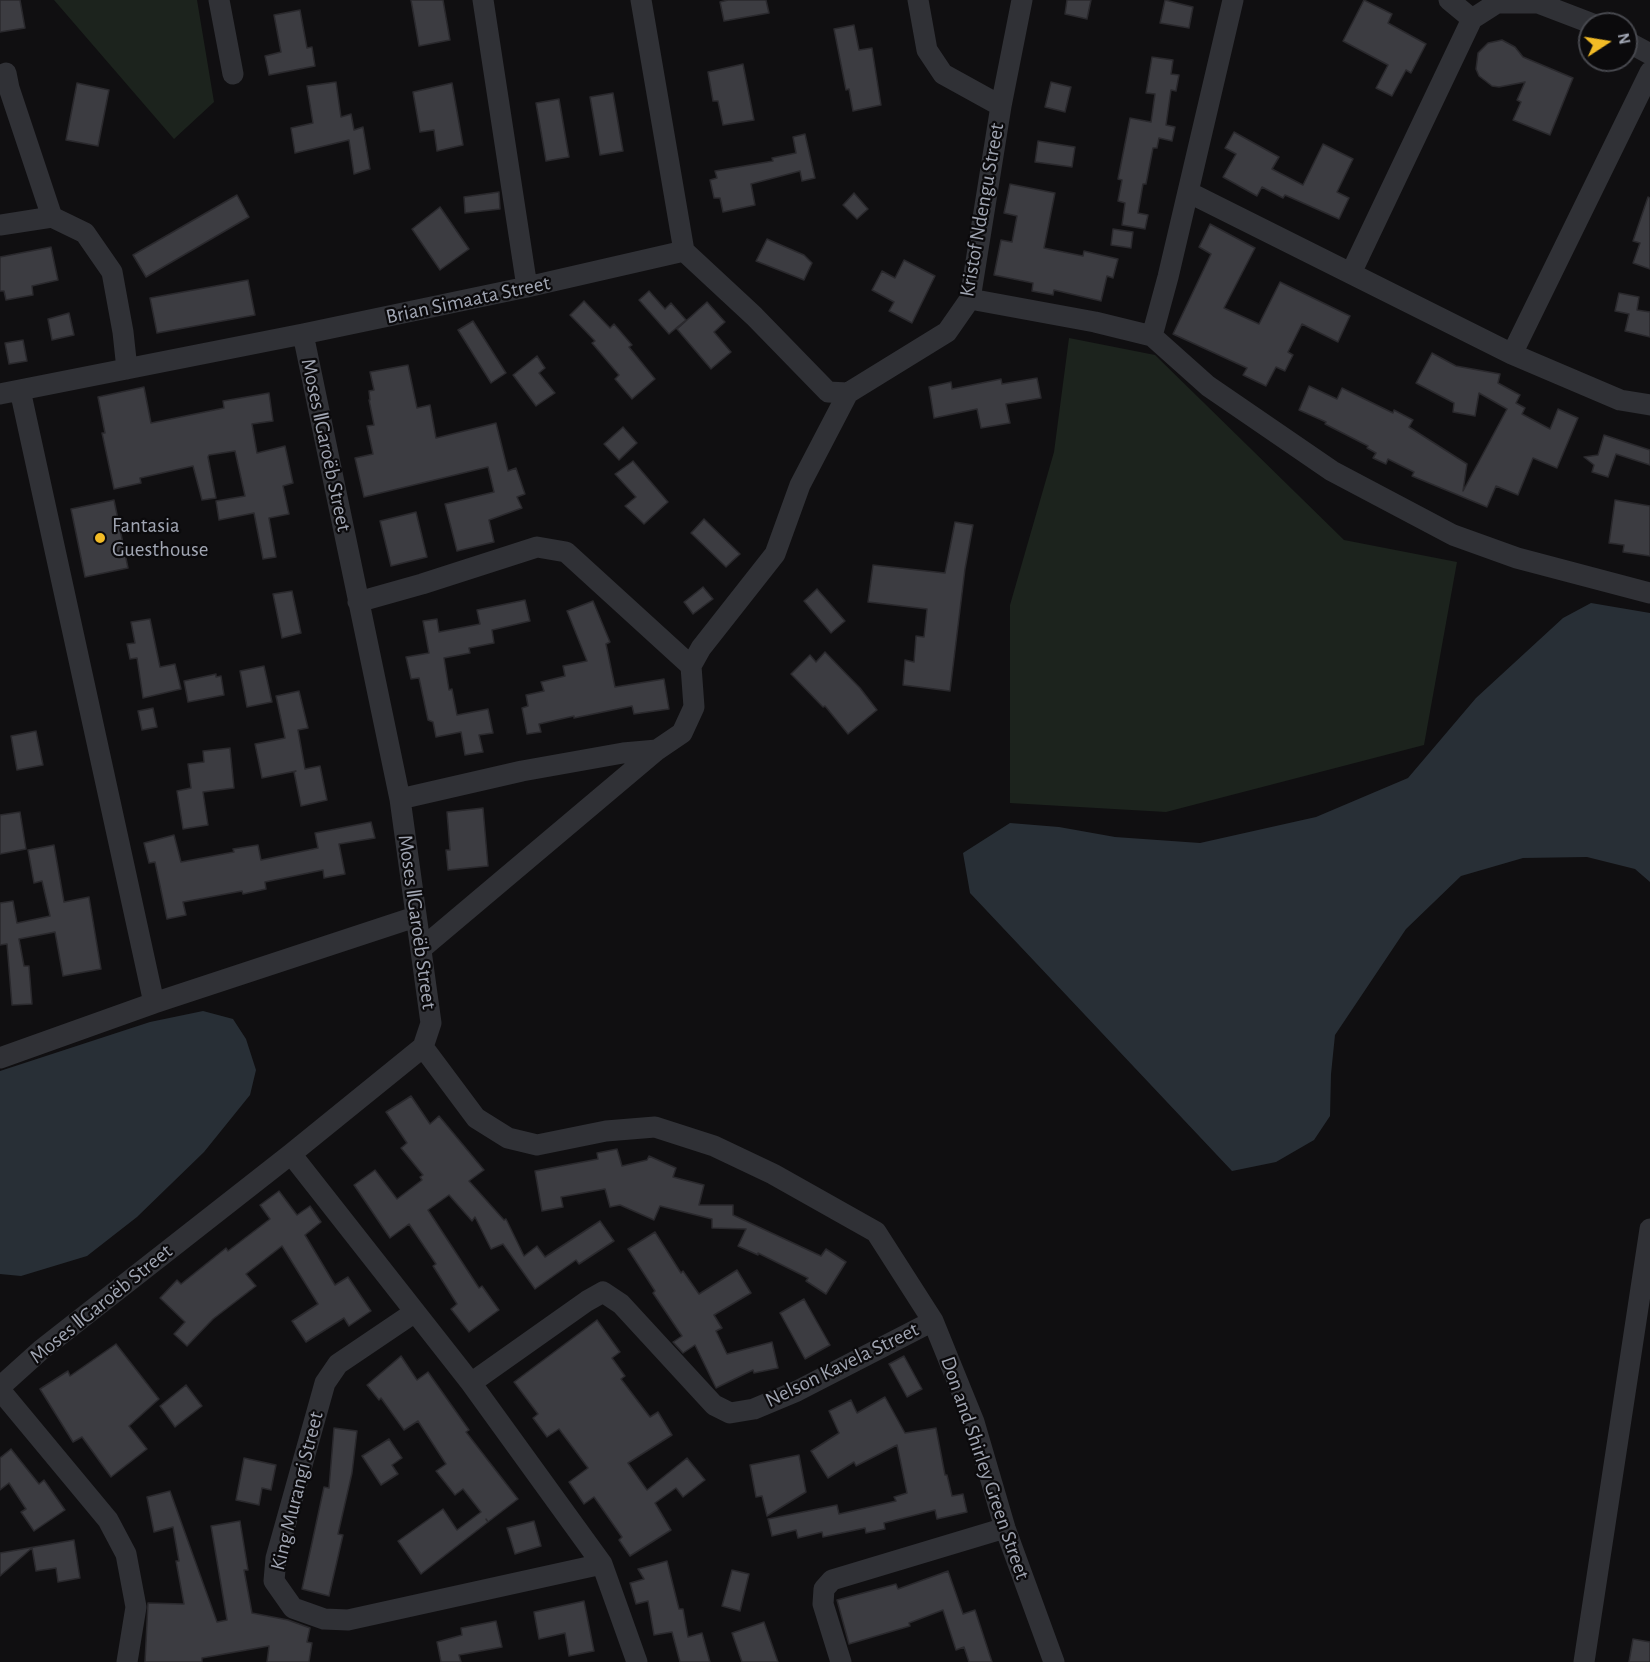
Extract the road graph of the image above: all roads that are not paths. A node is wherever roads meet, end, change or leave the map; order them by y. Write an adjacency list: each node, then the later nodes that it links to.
1 (219, 0): 12 (street)
2 (483, 0): 19 (street)
3 (641, 0): 17 (street)
4 (918, 0): 13 (street)
5 (1022, 0): 13 (street, Kristof Ndengu Street)
6 (1233, 0): 14 (street)
7 (1449, 0): 9 (street)
8 (1578, 18): 9 (street)
9 (1472, 19): 18 (street)
10 (1650, 72): 23 (street)
11 (6, 73): 15 (street)
12 (233, 74)
13 (1001, 106): 20 (street, Kristof Ndengu Street)
14 (1188, 192): 18 (street); 22 (street)
15 (52, 217): 16 (street); 24 (street)
16 (0, 225)
17 (684, 251): 19 (street, Brian Simaata Street); 26 (street)
18 (1351, 273): 23 (street)
19 (527, 287): 21 (street, Brian Simaata Street)
20 (970, 299): 22 (street); 26 (street, Kristof Ndengu Street)
21 (303, 334): 24 (street, Brian Simaata Street); 29 (street, Moses ǁGaroëb Street)
22 (1152, 336): 28 (street)
23 (1512, 354): 27 (street)
24 (127, 369): 25 (street, Brian Simaata Street)
25 (10, 392): 35 (street)
26 (848, 393): 30 (street)
27 (1650, 405)
28 (1650, 593)
29 (358, 602): 30 (street); 32 (street, Moses ǁGaroëb Street)
30 (691, 666): 31 (street)
31 (657, 750): 32 (street); 34 (street)
32 (400, 799): 33 (street, Moses ǁGaroëb Street)
33 (415, 917): 34 (street, Moses ǁGaroëb Street); 35 (street)
34 (421, 949): 36 (street, Moses ǁGaroëb Street)
35 (154, 1003): 37 (street)
36 (423, 1047): 38 (street, Moses ǁGaroëb Street); 41 (street, Don and Shirley Green Street)
37 (0, 1058)
38 (291, 1154): 40 (street); 43 (street, Moses ǁGaroëb Street)
39 (1650, 1228): 50 (street)
40 (415, 1312): 42 (street); 45 (street, King Murangi Street)
41 (933, 1321): 42 (street, Nelson Kavela Street); 44 (street, Don and Shirley Green Street)
42 (471, 1383): 45 (street)
43 (0, 1389): 46 (street)
44 (1005, 1528): 48 (street); 49 (street, Don and Shirley Green Street)
45 (602, 1564): 47 (street)
46 (127, 1662)
47 (637, 1662)
48 (841, 1662)
49 (1054, 1662)
50 (1584, 1662)

